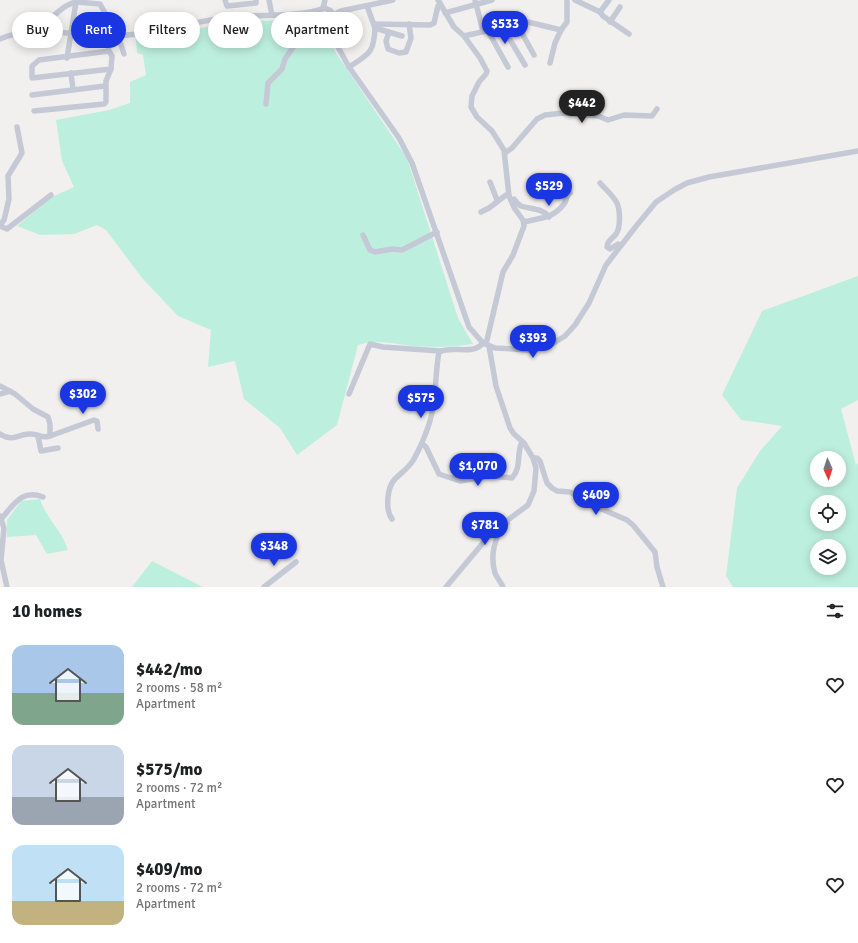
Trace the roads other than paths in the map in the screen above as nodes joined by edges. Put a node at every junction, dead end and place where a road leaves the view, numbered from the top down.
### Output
1 (225, 0) edge
2 (256, 0) edge
3 (269, 0) edge
4 (325, 0) edge
5 (393, 0) edge
6 (492, 0) edge
7 (566, 0) edge
8 (575, 0) edge
9 (609, 0) edge
10 (76, 2) junction
11 (241, 2) edge
12 (439, 2) edge
13 (475, 2) edge
14 (367, 6) junction
15 (620, 7) dead end
16 (325, 9) junction
17 (341, 11) joint
18 (59, 12) edge
19 (74, 12) edge
20 (104, 12) edge
21 (271, 12) edge
22 (309, 12) edge
23 (321, 12) edge
24 (327, 12) edge
25 (600, 12) junction
26 (445, 13) junction
27 (271, 15) edge
28 (610, 22) junction
29 (409, 24) junction
30 (517, 24) junction
31 (374, 26) junction
32 (503, 28) junction
33 (561, 30) junction
34 (485, 31) junction
35 (389, 32) junction
36 (63, 33) edge
37 (71, 34) joint
38 (629, 34) dead end
39 (126, 35) edge
40 (12, 36) edge
41 (402, 36) dead end
42 (464, 36) junction
43 (0, 40) edge
44 (108, 48) edge
45 (122, 48) edge
46 (293, 48) edge
47 (338, 48) edge
48 (109, 51) junction
49 (124, 54) dead end
50 (534, 55) dead end
51 (67, 58) junction
52 (550, 63) dead end
53 (524, 65) dead end
54 (508, 67) dead end
55 (349, 68) junction
56 (111, 69) junction
57 (71, 73) junction
58 (105, 86) junction
59 (73, 89) junction
60 (32, 95) dead end
61 (266, 104) dead end
62 (657, 109) dead end
63 (34, 111) dead end
64 (17, 128) dead end
65 (858, 151) edge
66 (504, 153) junction
67 (490, 182) dead end
68 (600, 183) dead end
69 (570, 193) dead end
70 (51, 195) dead end
71 (510, 198) junction
72 (497, 200) junction
73 (481, 212) dead end
74 (549, 217) junction
75 (524, 222) junction
76 (0, 226) edge
77 (437, 232) junction
78 (363, 235) dead end
79 (621, 245) junction
80 (486, 344) junction
81 (440, 351) junction
82 (0, 386) edge
83 (10, 391) junction
84 (0, 394) edge
85 (349, 394) dead end
86 (98, 429) dead end
87 (0, 434) edge
88 (38, 436) junction
89 (50, 436) junction
90 (522, 442) junction
91 (422, 444) junction
92 (58, 448) dead end
93 (533, 458) junction
94 (43, 497) dead end
95 (516, 515) junction
96 (1, 517) edge
97 (392, 519) dead end
98 (2, 534) edge
99 (296, 562) dead end
100 (7, 587) edge
101 (264, 587) edge
102 (446, 587) edge
103 (503, 587) edge
104 (663, 587) edge

1 - 11 street
2 - 11 street
3 - 21 street
4 - 16 street
5 - 14 street
6 - 13 street
7 - 33 street
8 - 25 street
9 - 25 street
10 - 18 street
10 - 19 street
10 - 20 street
12 - 26 street
12 - 29 street
13 - 26 street
13 - 34 street
14 - 17 street
14 - 31 street
15 - 28 street
16 - 17 street
16 - 22 street
16 - 23 street
16 - 24 street
25 - 28 street
26 - 42 street
27 - 39 street
28 - 38 street
29 - 31 street
29 - 35 street
30 - 32 street
30 - 33 street
30 - 50 street
31 - 35 street
31 - 55 street
32 - 34 street
32 - 53 street
33 - 52 street
34 - 42 street
34 - 54 street
35 - 41 street
36 - 37 street
37 - 51 street
40 - 43 street
42 - 66 street
44 - 48 street
45 - 49 street
46 - 61 street
47 - 55 street
48 - 51 street
48 - 56 street
51 - 57 street
55 - 77 street
56 - 57 street
56 - 58 street
57 - 59 street
58 - 59 street
58 - 63 street
59 - 60 street
62 - 66 street
64 - 76 street
65 - 79 street
66 - 71 street
67 - 72 street
68 - 79 street
69 - 74 street
70 - 76 street
71 - 72 street
71 - 74 street
71 - 75 street
72 - 73 street
74 - 75 street
75 - 80 street
77 - 78 street
77 - 80 street
79 - 80 street
80 - 81 street
80 - 90 street
81 - 85 street
81 - 91 street
82 - 83 street
83 - 84 street
83 - 89 street
86 - 89 street
87 - 88 street
88 - 89 street
88 - 92 street
90 - 91 street
90 - 93 street
91 - 97 street
93 - 95 street
93 - 104 street
94 - 96 street
95 - 102 street
95 - 103 street
96 - 98 street
98 - 100 street
99 - 101 street

